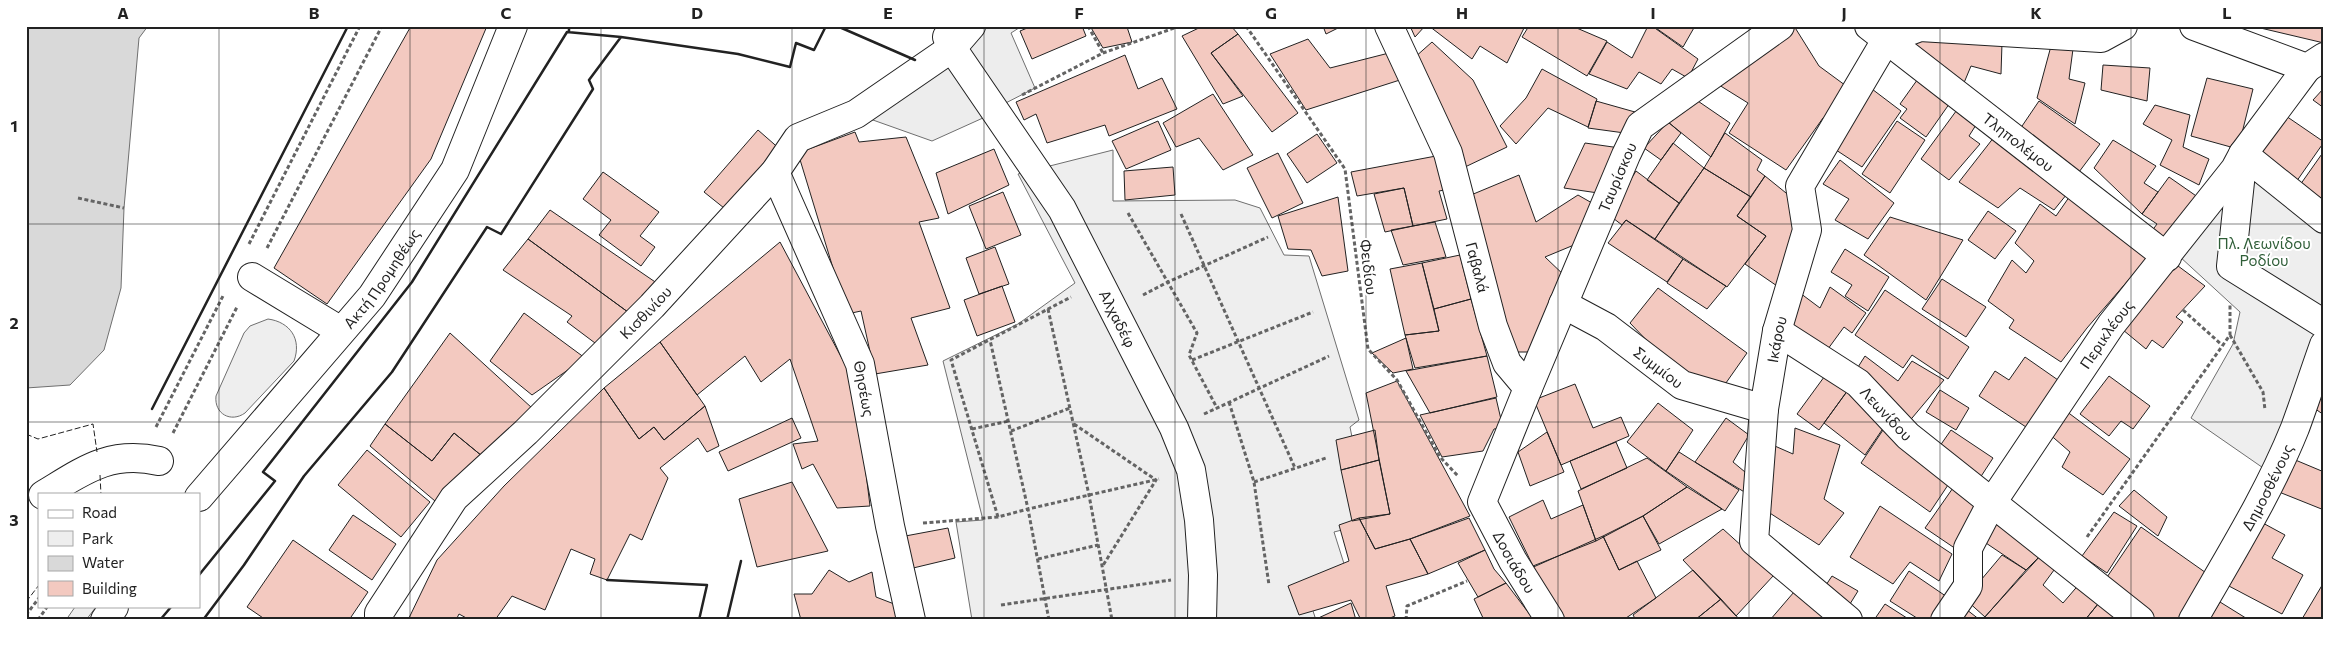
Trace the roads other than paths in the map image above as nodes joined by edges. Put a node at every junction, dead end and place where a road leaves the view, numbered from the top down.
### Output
1 (513, 26) edge
2 (1389, 26) edge
3 (1780, 26) edge
4 (2123, 26) edge
5 (2194, 26) edge
6 (1878, 33) edge
7 (957, 37) edge
8 (2316, 63) edge
9 (2243, 154) junction
10 (775, 172) junction
11 (2324, 219) edge
12 (2167, 256) junction
13 (252, 277) dead end
14 (1563, 304) junction
15 (2324, 324) edge
16 (341, 331) junction
17 (1777, 331) junction
18 (2324, 345) edge
19 (1528, 388) junction
20 (1764, 409) junction
21 (159, 461) dead end
22 (46, 493) edge
23 (200, 496) edge
24 (38, 498) edge
25 (26, 504) edge
26 (1991, 504) junction
27 (113, 608) edge
28 (105, 620) edge
29 (379, 620) edge
30 (911, 620) edge
31 (1202, 620) edge
32 (1550, 620) edge
33 (1848, 620) edge
34 (1945, 620) edge
35 (2140, 620) edge
36 (2193, 620) edge

1 - 16 street, Ακτή Προμηθέως
2 - 19 street, Γαβαλά
3 - 14 street, Ταυρίσκου
4 - 6 street
5 - 8 street
6 - 12 street, Τληπολέμου
6 - 17 street, Ικάρου
7 - 10 street, Κισθινίου
7 - 31 street, Αλχαδέφ
8 - 9 street, Περικλέους
9 - 11 street
9 - 12 street, Περικλέους
9 - 15 street
10 - 29 street, Κισθινίου
10 - 30 street, Θησέως
12 - 26 street, Περικλέους
13 - 16 street
14 - 19 street, Ταυρίσκου
14 - 20 street, Συμμίου
16 - 23 street, Ακτή Προμηθέως
17 - 20 street, Ικάρου
17 - 26 street, Λεωνίδου
18 - 36 street, Δημοσθένους
19 - 32 street, Δοσιάδου
20 - 33 street, Ικάρου
21 - 22 street
24 - 25 street
26 - 34 street, Περικλέους
26 - 35 street, Λεωνίδου
27 - 28 street

